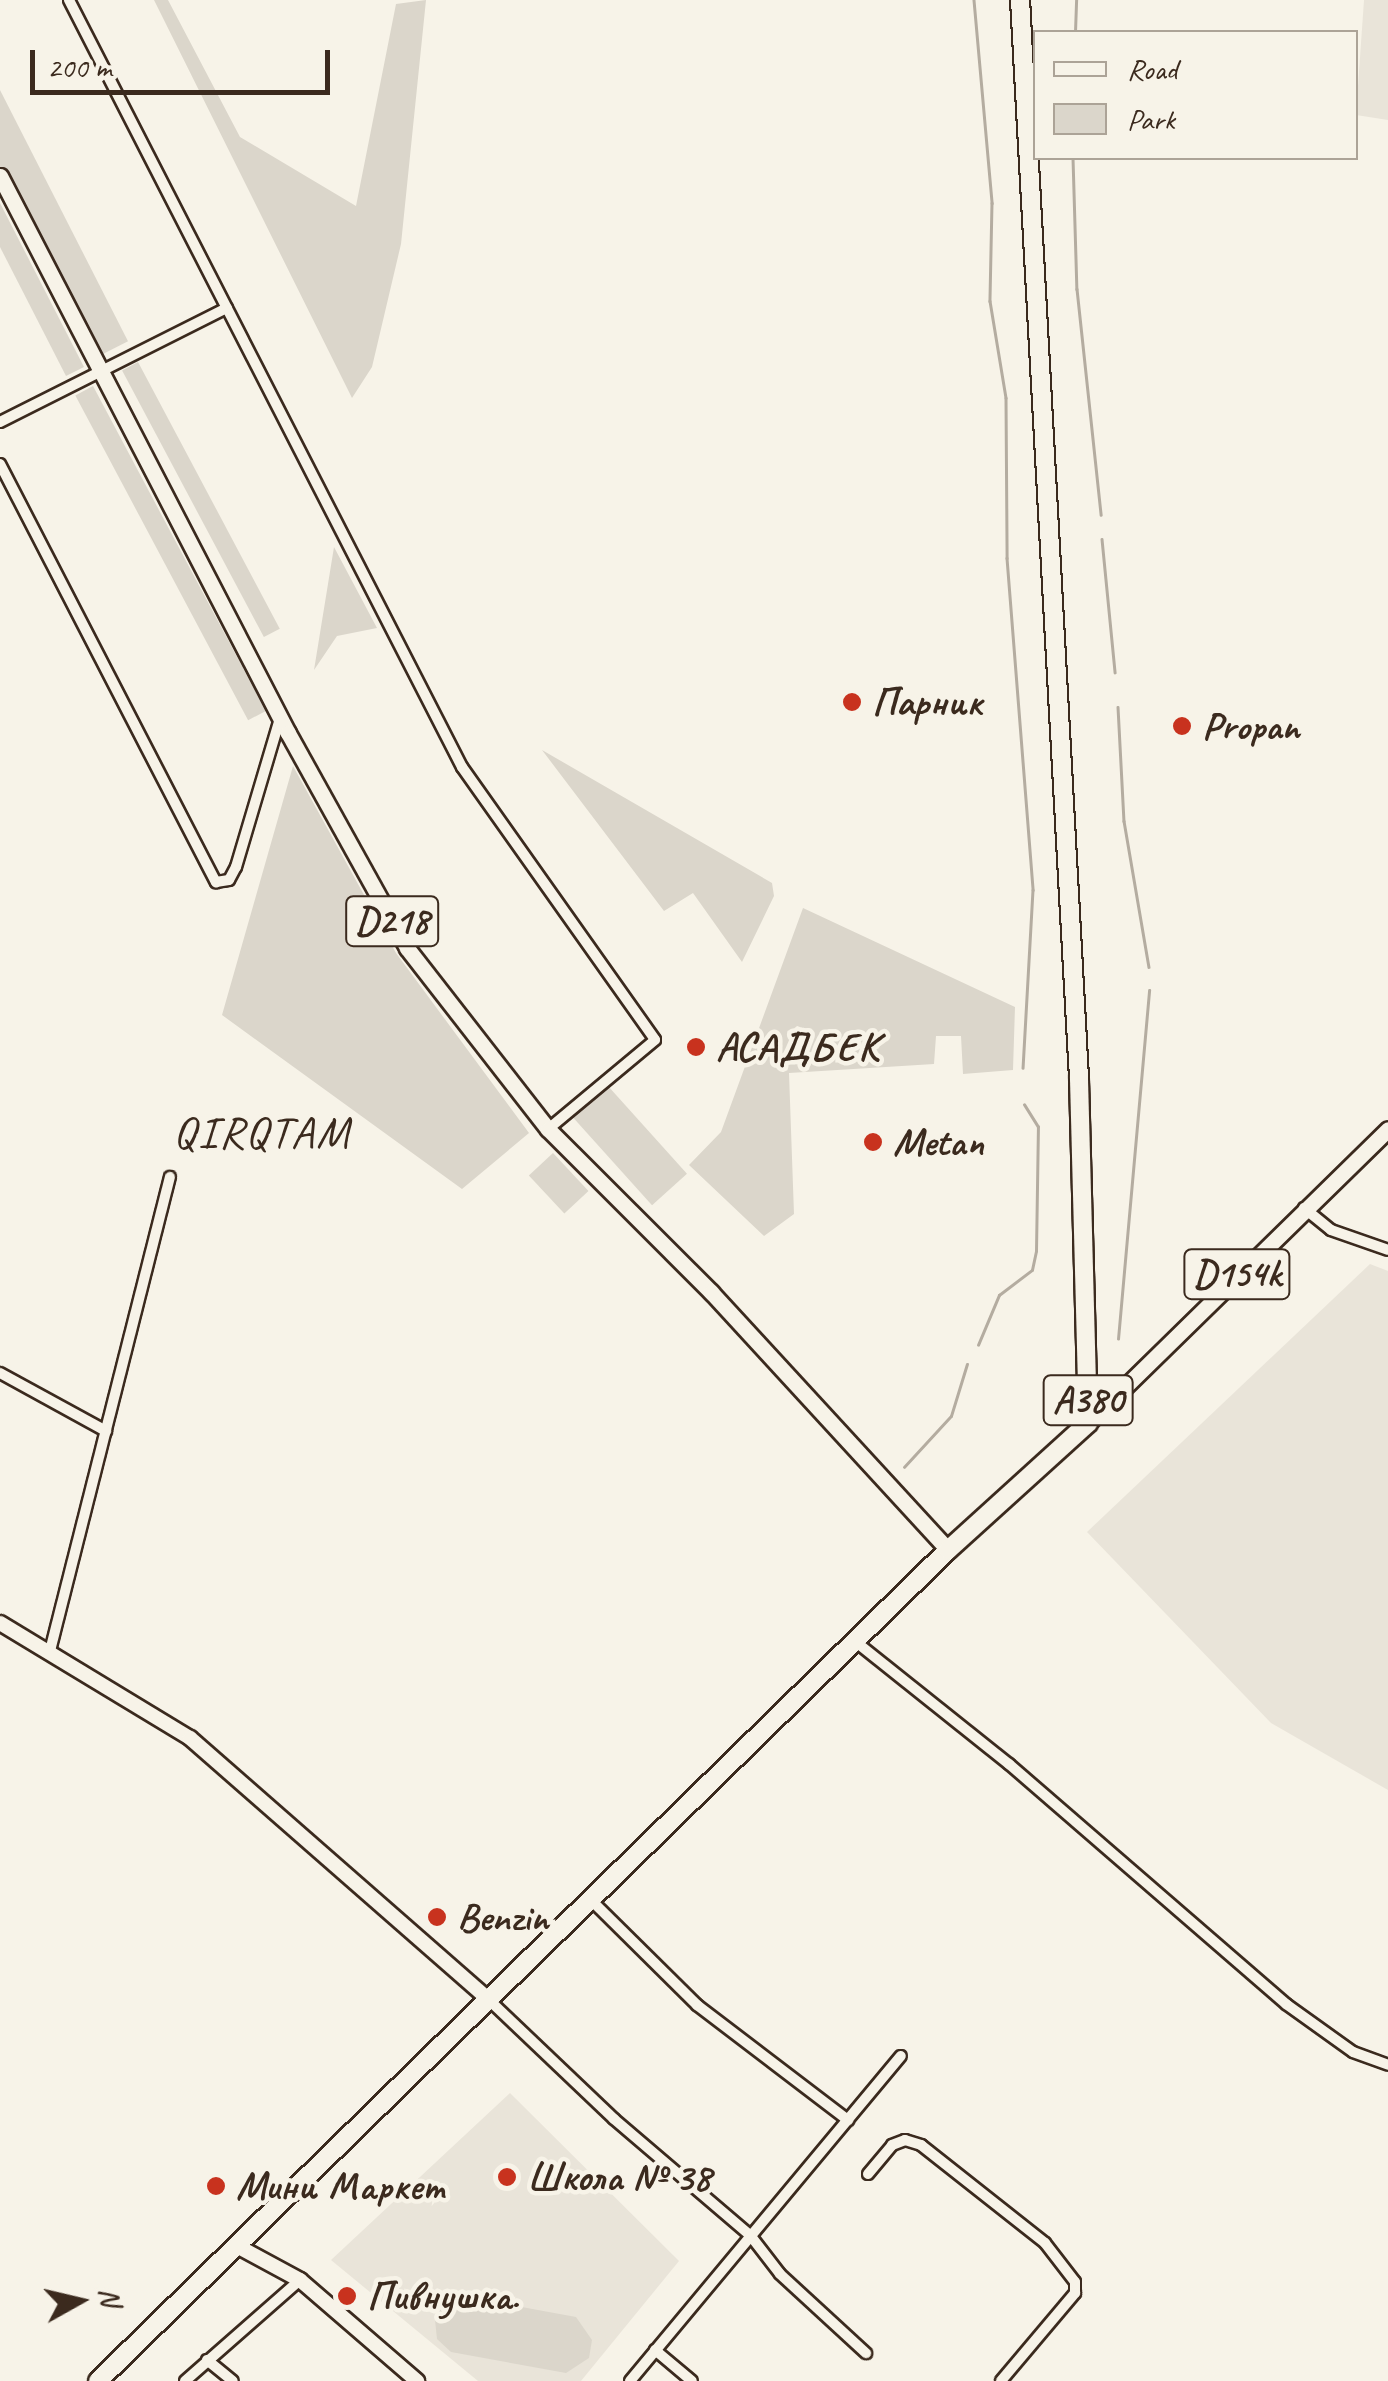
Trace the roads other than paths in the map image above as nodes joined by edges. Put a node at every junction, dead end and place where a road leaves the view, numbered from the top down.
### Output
1 (69, 0) edge
2 (1020, 0) edge
3 (0, 176) edge
4 (226, 308) junction
5 (100, 371) junction
6 (0, 422) edge
7 (0, 464) edge
8 (280, 718) junction
9 (548, 1128) junction
10 (1388, 1129) edge
11 (170, 1177) dead end
12 (1304, 1207) junction
13 (1388, 1250) edge
14 (0, 1373) edge
15 (1088, 1423) junction
16 (106, 1431) junction
17 (948, 1550) junction
18 (0, 1624) edge
19 (856, 1642) junction
20 (50, 1651) junction
21 (592, 1901) junction
22 (486, 1997) junction
23 (902, 2056) dead end
24 (1388, 2064) edge
25 (848, 2120) junction
26 (868, 2174) dead end
27 (750, 2235) junction
28 (237, 2246) junction
29 (300, 2280) junction
30 (655, 2350) junction
31 (866, 2353) dead end
32 (208, 2360) junction
33 (98, 2381) edge
34 (186, 2381) edge
35 (233, 2381) edge
36 (417, 2381) edge
37 (630, 2381) edge
38 (692, 2381) edge
39 (1001, 2381) edge

1 - 4 street
2 - 15 highway, A380
3 - 5 main road, D218
4 - 5 street
4 - 9 street
5 - 6 street
5 - 8 main road, D218
7 - 8 street
8 - 9 main road, D218
9 - 17 main road, D218
10 - 12 main road, D154k
11 - 16 street
12 - 13 street
12 - 15 main road, D154k
14 - 16 street
15 - 17 highway, A380
16 - 20 street
17 - 19 highway, A380
18 - 20 street
19 - 21 highway, A380
19 - 24 street
20 - 22 street
21 - 22 highway, A380
21 - 25 street
22 - 27 street
22 - 28 highway, A380
23 - 25 street
25 - 27 street
26 - 39 street
27 - 30 street
27 - 31 street
28 - 29 street
28 - 33 highway, A380
29 - 32 street
29 - 36 street
30 - 37 street
30 - 38 street
32 - 34 street
32 - 35 street

